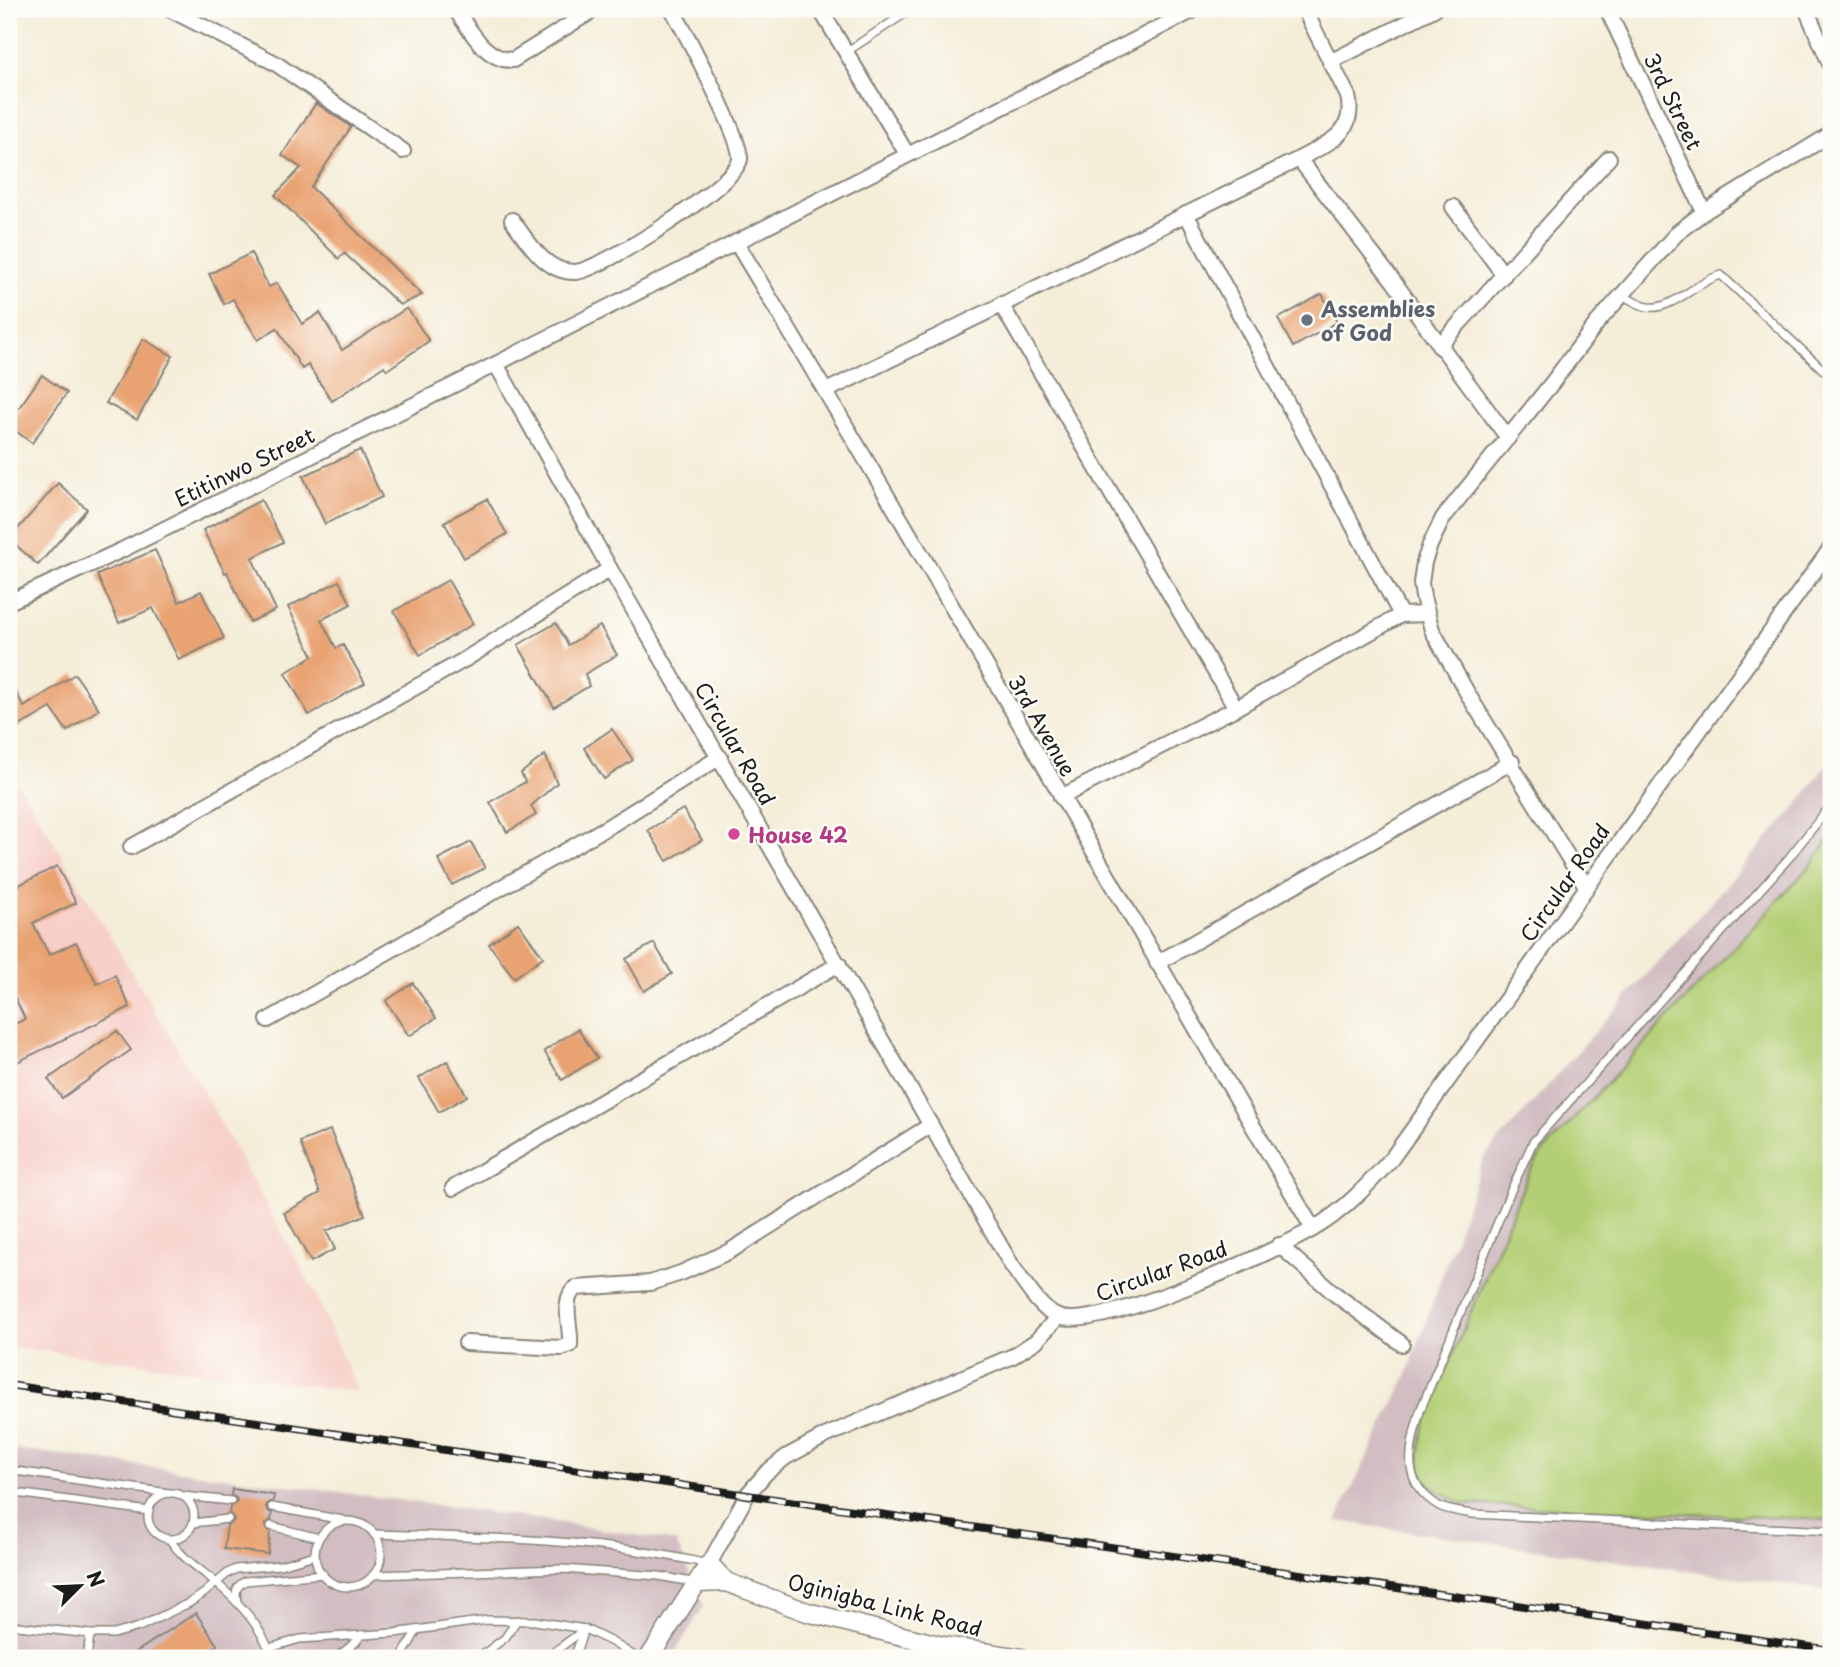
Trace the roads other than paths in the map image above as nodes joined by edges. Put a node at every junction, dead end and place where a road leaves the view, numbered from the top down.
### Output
1 (169, 9) edge
2 (455, 9) edge
3 (595, 9) edge
4 (672, 9) edge
5 (820, 9) edge
6 (1196, 9) edge
7 (1304, 9) edge
8 (1434, 9) edge
9 (1607, 9) edge
10 (1806, 9) edge
11 (909, 11) dead end
12 (846, 52) junction
13 (1330, 62) junction
14 (1831, 66) edge
15 (1831, 134) edge
16 (404, 151) dead end
17 (907, 154) junction
18 (1609, 158) dead end
19 (1299, 159) junction
20 (1453, 207) dead end
21 (1704, 212) junction
22 (1186, 214) junction
23 (512, 220) dead end
24 (736, 242) junction
25 (1504, 275) junction
26 (1622, 295) junction
27 (1001, 304) junction
28 (1439, 346) junction
29 (496, 364) junction
30 (1831, 377) edge
31 (826, 391) junction
32 (1508, 438) junction
33 (1831, 548) edge
34 (610, 569) junction
35 (9, 602) edge
36 (1426, 614) junction
37 (1401, 615) junction
38 (1236, 708) junction
39 (720, 757) junction
40 (1511, 762) junction
41 (1061, 797) junction
42 (1831, 805) edge
43 (131, 847) dead end
44 (1586, 886) junction
45 (1157, 963) junction
46 (839, 964) junction
47 (268, 1020) dead end
48 (931, 1125) junction
49 (453, 1188) dead end
50 (1313, 1229) junction
51 (1279, 1245) junction
52 (1058, 1317) junction
53 (466, 1343) dead end
54 (1402, 1345) dead end
55 (9, 1470) edge
56 (9, 1492) edge
57 (169, 1493) junction
58 (182, 1496) junction
59 (231, 1501) dead end
60 (272, 1507) dead end
61 (149, 1511) junction
62 (228, 1519) dead end
63 (347, 1521) junction
64 (193, 1523) junction
65 (271, 1526) dead end
66 (1831, 1531) edge
67 (374, 1534) junction
68 (319, 1538) junction
69 (170, 1540) junction
70 (315, 1555) junction
71 (709, 1564) junction
72 (323, 1574) junction
73 (373, 1574) junction
74 (726, 1582) junction
75 (215, 1583) junction
76 (697, 1583) junction
77 (237, 1602) junction
78 (517, 1620) junction
79 (9, 1625) edge
80 (585, 1629) junction
81 (417, 1630) junction
82 (90, 1634) junction
83 (361, 1635) junction
84 (269, 1648) junction
85 (87, 1658) edge
86 (272, 1658) edge
87 (336, 1658) edge
88 (401, 1658) edge
89 (478, 1658) edge
90 (547, 1658) edge
91 (574, 1658) edge
92 (637, 1658) edge
93 (649, 1658) edge
94 (1021, 1658) edge

1 - 16 street
2 - 3 street
4 - 23 street
5 - 12 street
6 - 17 street, Etitinwo Street
7 - 13 street
8 - 13 street
9 - 21 street, 3rd Street
10 - 14 street
11 - 12 lane
12 - 17 street
13 - 19 street
15 - 21 street
17 - 24 street, Etitinwo Street
18 - 25 street
19 - 22 street
19 - 28 street
20 - 25 street
21 - 26 street
22 - 27 street
22 - 37 street
24 - 29 street, Etitinwo Street
24 - 31 street, 3rd Avenue
25 - 28 street
26 - 30 lane
26 - 32 street
27 - 31 street
27 - 38 street
28 - 32 street
29 - 34 street, Circular Road
29 - 35 street, Etitinwo Street
31 - 41 street, 3rd Avenue
32 - 36 street
33 - 44 street, Circular Road
34 - 39 street, Circular Road
34 - 43 street
36 - 37 street
36 - 40 street
37 - 38 street
38 - 41 street
39 - 46 street, Circular Road
39 - 47 street
40 - 44 street
40 - 45 street
41 - 45 street, 3rd Avenue
42 - 66 lane
44 - 50 street, Circular Road
45 - 50 street, 3rd Avenue
46 - 48 street, Circular Road
46 - 49 street
48 - 52 street, Circular Road
48 - 53 street
50 - 51 street, Circular Road
51 - 52 street, Circular Road
51 - 54 street
52 - 71 street
55 - 57 lane
56 - 61 lane
57 - 58 lane
57 - 61 lane
58 - 59 lane
58 - 64 lane
60 - 63 lane
61 - 69 lane
62 - 64 lane
63 - 67 lane
63 - 68 lane
64 - 69 lane
65 - 68 lane
67 - 71 lane
67 - 73 lane
68 - 70 lane
69 - 75 lane
70 - 72 lane
70 - 75 lane
71 - 74 street
71 - 76 street
72 - 73 lane
72 - 77 lane
73 - 76 lane
74 - 76 street, Oginigba Link Road
74 - 94 street, Oginigba Link Road
75 - 77 lane
75 - 82 lane
76 - 93 street
77 - 84 lane
78 - 80 lane
78 - 81 lane
78 - 89 lane
79 - 82 lane
80 - 90 lane
80 - 91 lane
80 - 92 lane
81 - 83 lane
81 - 88 lane
82 - 85 lane
83 - 84 lane
83 - 87 lane
84 - 86 lane

